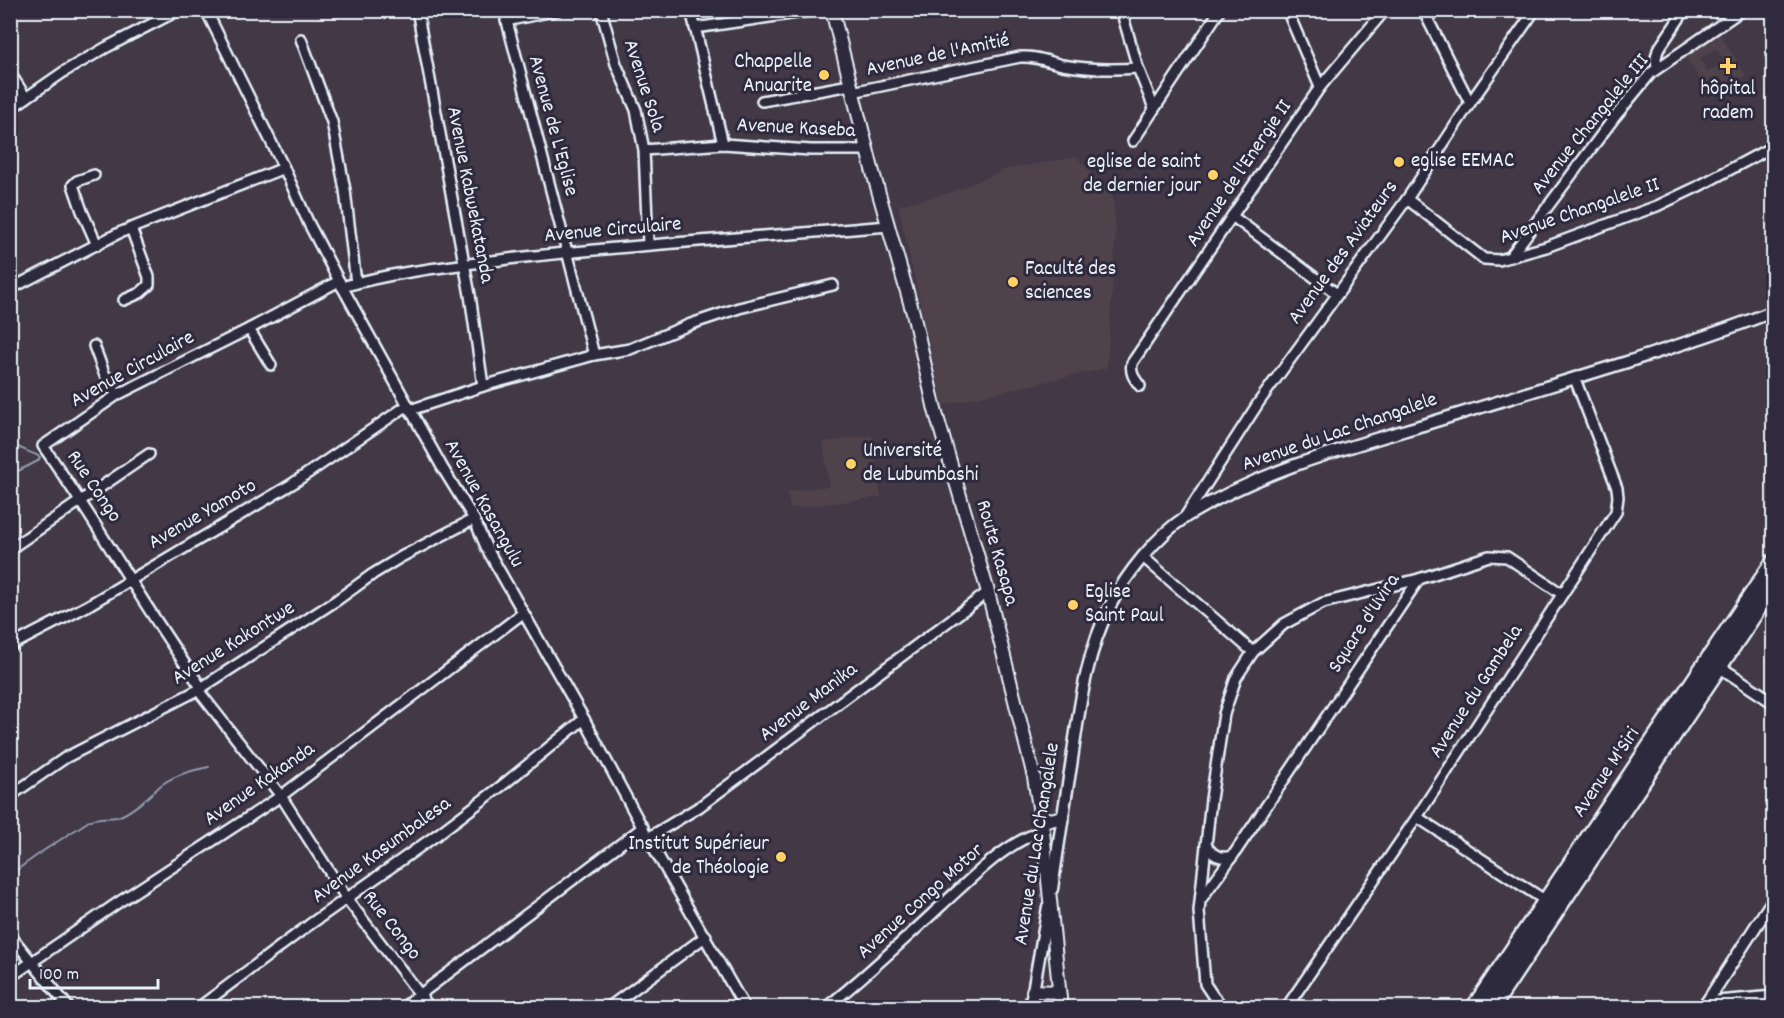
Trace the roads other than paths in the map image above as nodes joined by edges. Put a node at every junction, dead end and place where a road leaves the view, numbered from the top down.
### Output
1 (179, 10) edge
2 (206, 10) edge
3 (417, 10) edge
4 (504, 10) edge
5 (558, 10) edge
6 (601, 10) edge
7 (691, 10) edge
8 (818, 10) edge
9 (832, 10) edge
10 (1121, 10) edge
11 (1220, 10) edge
12 (1287, 10) edge
13 (1385, 10) edge
14 (1423, 10) edge
15 (1535, 10) edge
16 (1685, 10) edge
17 (1742, 10) edge
18 (767, 15) edge
19 (506, 21) junction
20 (694, 28) junction
21 (302, 39) dead end
22 (1657, 67) junction
23 (1138, 68) junction
24 (10, 73) edge
25 (1320, 87) junction
26 (851, 89) junction
27 (26, 98) junction
28 (762, 101) dead end
29 (1470, 103) junction
30 (1154, 108) junction
31 (10, 109) edge
32 (1133, 141) dead end
33 (723, 144) junction
34 (1773, 146) edge
35 (644, 150) junction
36 (867, 150) junction
37 (284, 168) junction
38 (94, 175) dead end
39 (1407, 199) junction
40 (1233, 216) junction
41 (888, 226) junction
42 (131, 228) junction
43 (648, 244) junction
44 (98, 245) junction
45 (567, 252) junction
46 (1510, 257) junction
47 (464, 265) junction
48 (356, 283) junction
49 (340, 284) junction
50 (833, 285) dead end
51 (10, 289) edge
52 (1337, 294) junction
53 (124, 300) dead end
54 (1773, 311) edge
55 (249, 329) junction
56 (94, 346) dead end
57 (594, 355) junction
58 (271, 364) dead end
59 (1575, 379) junction
60 (483, 386) junction
61 (1140, 386) dead end
62 (117, 395) junction
63 (409, 407) junction
64 (43, 446) joint
65 (149, 454) dead end
66 (81, 500) junction
67 (1185, 518) junction
68 (474, 519) junction
69 (10, 549) edge
70 (1143, 557) junction
71 (1773, 562) edge
72 (131, 579) junction
73 (1419, 579) junction
74 (1773, 585) edge
75 (988, 592) junction
76 (1562, 594) junction
77 (523, 613) junction
78 (10, 646) edge
79 (1253, 652) junction
80 (1714, 663) junction
81 (199, 689) junction
82 (1773, 704) edge
83 (584, 719) junction
84 (10, 796) edge
85 (281, 796) junction
86 (1062, 817) junction
87 (1417, 817) junction
88 (1041, 818) junction
89 (643, 828) junction
90 (1043, 831) junction
91 (648, 838) junction
92 (1206, 845) junction
93 (1234, 854) junction
94 (1051, 897) junction
95 (1773, 898) edge
96 (347, 900) junction
97 (1201, 900) junction
98 (1546, 902) junction
99 (10, 935) edge
100 (706, 936) junction
101 (30, 962) junction
102 (10, 977) edge
103 (1033, 992) junction
104 (1059, 992) junction
105 (420, 994) junction
106 (1773, 996) edge
107 (1705, 1005) edge
108 (827, 1007) edge
109 (69, 1008) edge
110 (198, 1008) edge
111 (402, 1008) edge
112 (430, 1008) edge
113 (608, 1008) edge
114 (745, 1008) edge
115 (1030, 1008) edge
116 (1061, 1008) edge
117 (1224, 1008) edge
118 (1286, 1008) edge
119 (1474, 1008) edge
120 (1491, 1008) edge

1 - 27 street
2 - 37 street, Avenue Kasangulu
3 - 47 street, Avenue Kabwekatanda
4 - 19 street, Avenue de L'Eglise
5 - 19 street
6 - 35 street, Avenue Sola
7 - 20 street, Avenue Kaseba
8 - 18 street
9 - 26 main road, Route Kasapa
10 - 23 street
11 - 30 street
12 - 25 street
13 - 25 street, Avenue de l'Energie II
14 - 29 street
15 - 29 street, Avenue des Aviateurs
16 - 22 street
17 - 22 street, Avenue Changalele III
18 - 20 street
19 - 45 street, Avenue de L'Eglise
20 - 33 street, Avenue Kaseba
21 - 48 street
22 - 46 street, Avenue Changalele III
23 - 26 street, Avenue de l'Amitié
23 - 30 street
24 - 27 street
25 - 40 street, Avenue de l'Energie II
26 - 28 street, Avenue de l'Amitié
26 - 36 main road, Route Kasapa
27 - 31 street
29 - 39 street, Avenue des Aviateurs
30 - 32 street
33 - 35 street, Avenue Kaseba
33 - 36 street, Avenue Kaseba
34 - 46 street, Avenue Changalele II
35 - 43 street, Avenue Sola
36 - 41 main road, Route Kasapa
37 - 42 street
37 - 49 street, Avenue Kasangulu
38 - 44 street
39 - 46 street, Avenue Changalele II
39 - 52 street, Avenue des Aviateurs
40 - 52 street
40 - 61 street, Avenue de l'Energie II
41 - 43 street, Avenue Circulaire
41 - 75 main road, Route Kasapa
42 - 44 street
42 - 53 street
43 - 45 street, Avenue Circulaire
44 - 51 street
45 - 47 street, Avenue Circulaire
45 - 57 street, Avenue de L'Eglise
47 - 48 street, Avenue Circulaire
47 - 60 street, Avenue Kabwekatanda
48 - 49 street, Avenue Circulaire
49 - 55 street, Avenue Circulaire
49 - 63 street, Avenue Kasangulu
50 - 57 street, Avenue Yamoto
52 - 67 street, Avenue des Aviateurs
54 - 59 street, Avenue du Lac Changalele
55 - 58 street
55 - 62 street, Avenue Circulaire
56 - 62 street
57 - 60 street, Avenue Yamoto
59 - 67 street, Avenue du Lac Changalele
59 - 76 street, Avenue du Gambela
60 - 63 street, Avenue Yamoto
62 - 64 street, Avenue Circulaire
63 - 68 street, Avenue Kasangulu
63 - 72 street, Avenue Yamoto
64 - 66 street, Rue Congo
65 - 66 street
66 - 69 street
66 - 72 street, Rue Congo
67 - 70 street, Avenue du Lac Changalele
68 - 77 street, Avenue Kasangulu
68 - 81 street, Avenue Kakontwe
70 - 79 street
70 - 86 street, Avenue du Lac Changalele
71 - 80 highway, Avenue M'Siri
72 - 78 street, Avenue Yamoto
72 - 81 street, Rue Congo
73 - 76 street
73 - 79 street, Square d'Uvira
73 - 93 street, Square d'Uvira
74 - 80 highway, Avenue M'Siri
75 - 88 main road, Route Kasapa
75 - 91 street, Avenue Manika
76 - 87 street, Avenue du Gambela
77 - 83 street, Avenue Kasangulu
77 - 85 street, Avenue Kakanda
79 - 92 street, Square d'Uvira
80 - 82 street
80 - 98 highway, Avenue M'Siri
80 - 120 highway, Avenue M'Siri
81 - 84 street, Avenue Kakontwe
81 - 85 street, Rue Congo
83 - 89 street, Avenue Kasangulu
83 - 96 street, Avenue Kasumbalesa
85 - 96 street, Rue Congo
85 - 101 street, Avenue Kakanda
86 - 88 main road
86 - 94 street, Avenue du Lac Changalele
87 - 98 street
87 - 118 street, Avenue du Gambela
88 - 90 main road, Route Kasapa
89 - 91 street, Avenue Kasangulu
89 - 105 street
90 - 94 main road, Route Kasapa
90 - 108 street, Avenue Congo Motor
91 - 100 street, Avenue Kasangulu
92 - 93 street
92 - 97 street, Square d'Uvira
93 - 97 street, Square d'Uvira
94 - 103 street, Avenue du Lac Changalele
94 - 104 main road, Route Kasapa
95 - 107 street
96 - 105 street, Rue Congo
96 - 110 street, Avenue Kasumbalesa
97 - 117 street
98 - 119 highway, Avenue M'Siri
99 - 101 street
100 - 113 street
100 - 114 street, Avenue Kasangulu
101 - 102 street, Avenue Kakanda
101 - 109 street
103 - 104 main road
103 - 115 street, Avenue du Lac Changalele
104 - 116 main road, Route Kasapa
105 - 111 street
105 - 112 street, Rue Congo
106 - 107 street

